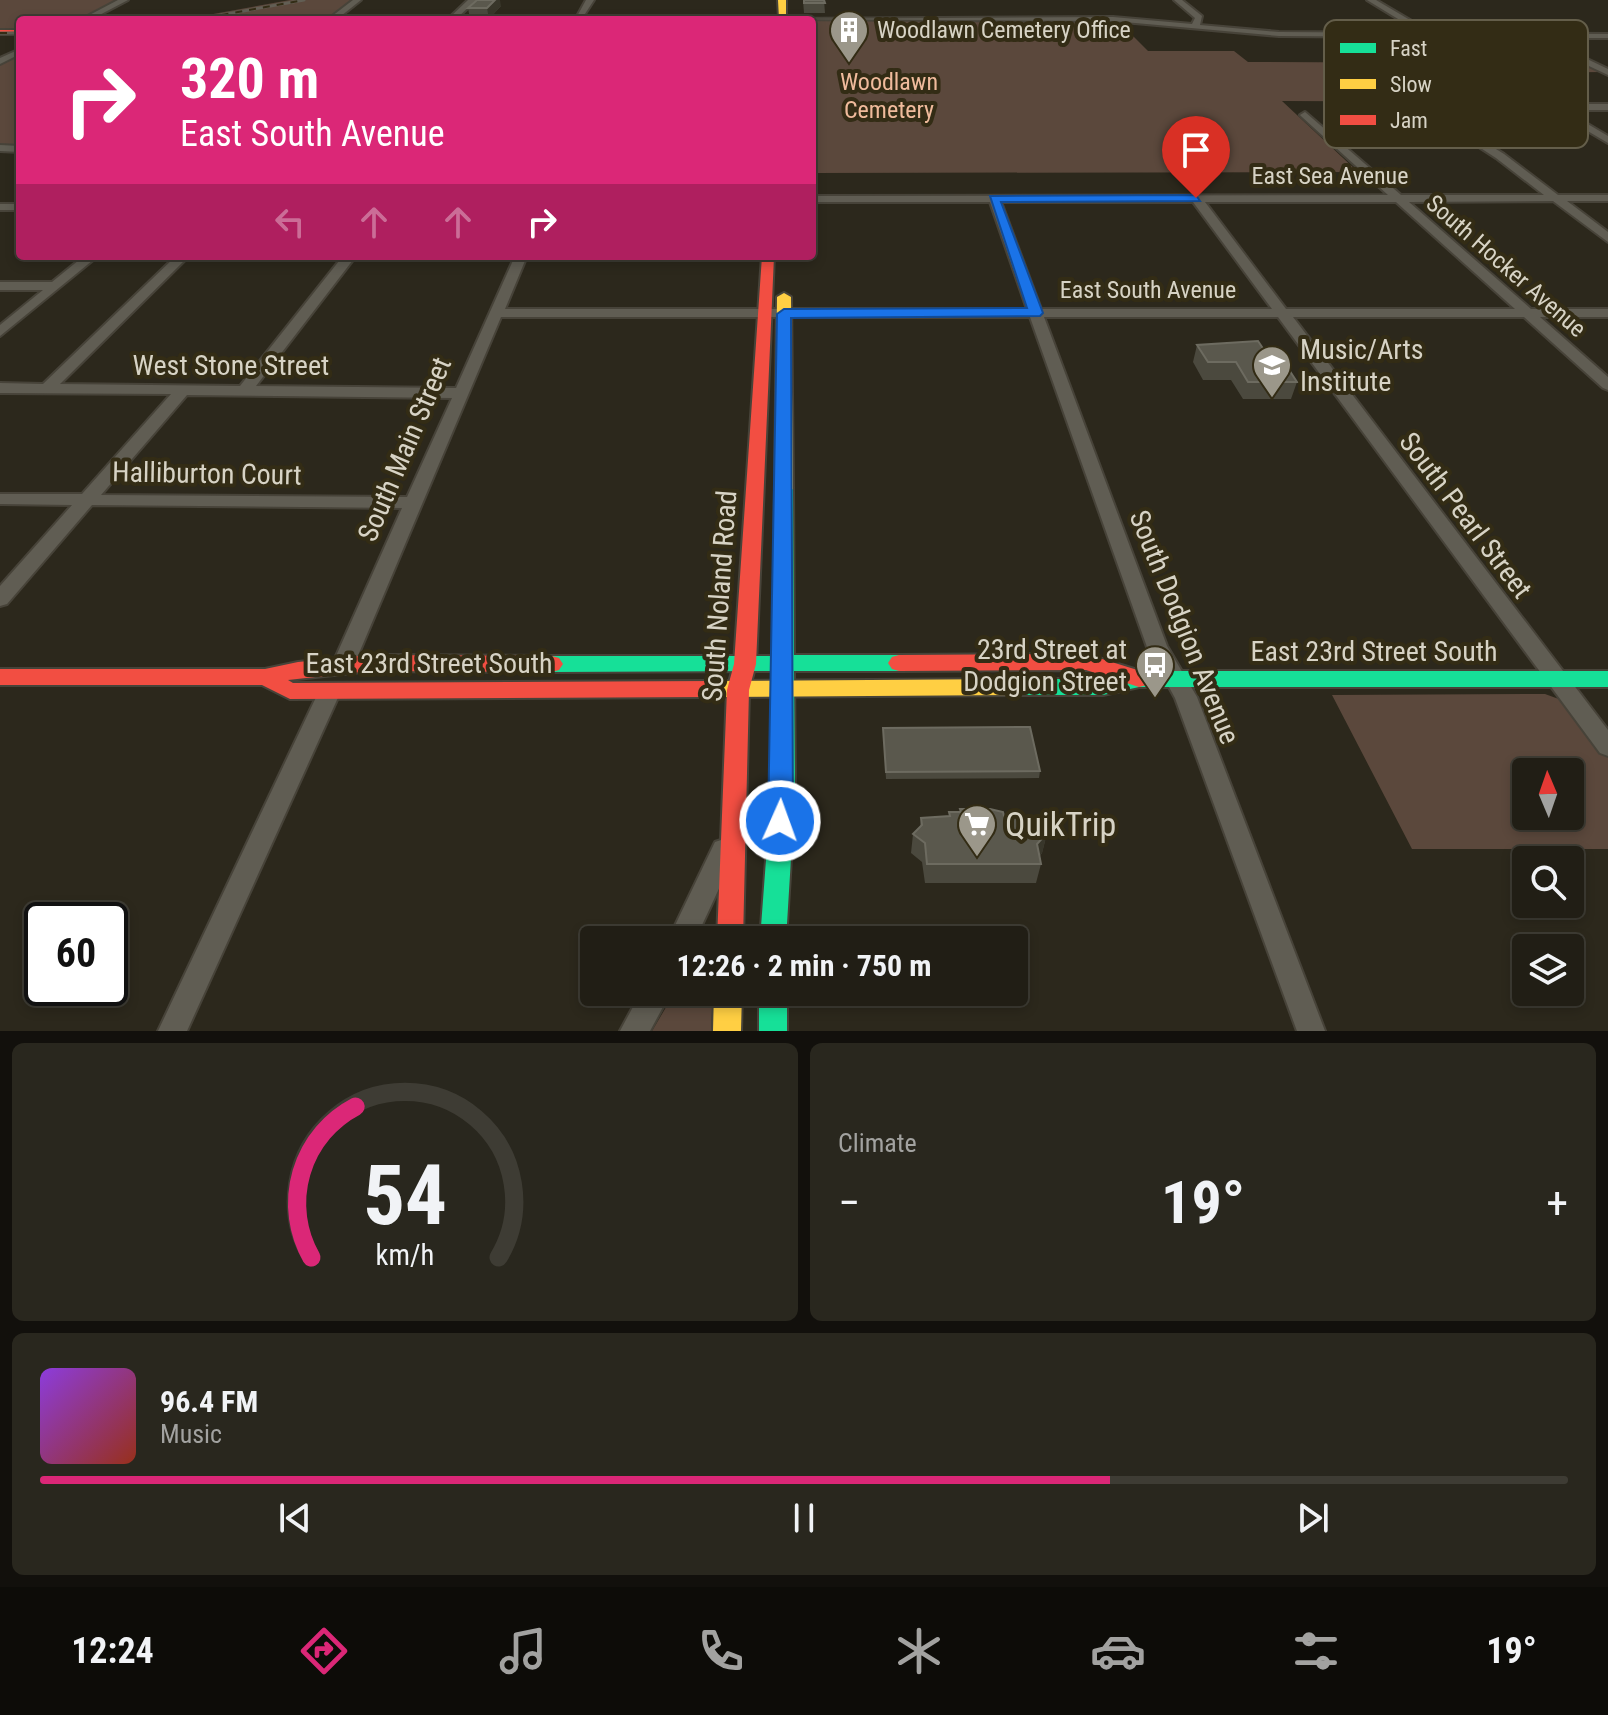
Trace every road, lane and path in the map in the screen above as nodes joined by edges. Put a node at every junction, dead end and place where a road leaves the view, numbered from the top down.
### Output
1 (124, 0) edge
2 (357, 0) edge
3 (472, 0) edge
4 (1178, 0) edge
5 (1371, 0) edge
6 (92, 16) edge
7 (336, 16) edge
8 (455, 16) edge
9 (816, 17) edge
10 (1405, 20) edge
11 (1195, 26) junction
12 (1324, 34) edge
13 (1588, 62) edge
14 (1608, 72) edge
15 (1305, 115) dead end
16 (1588, 128) edge
17 (1324, 132) edge
18 (1608, 140) edge
19 (1341, 148) edge
20 (1488, 148) edge
21 (994, 198) junction
22 (1196, 198) junction
23 (1396, 198) junction
24 (1552, 198) junction
25 (1608, 198) edge
26 (816, 199) edge
27 (1608, 238) edge
28 (87, 260) edge
29 (179, 260) edge
30 (347, 260) edge
31 (519, 260) edge
32 (768, 260) edge
33 (784, 260) edge
34 (0, 286) edge
35 (55, 286) junction
36 (1280, 312) junction
37 (1525, 312) junction
38 (495, 313) junction
39 (1036, 313) junction
40 (1608, 313) edge
41 (774, 314) junction
42 (0, 332) edge
43 (1608, 385) edge
44 (0, 388) edge
45 (46, 389) junction
46 (182, 391) junction
47 (244, 391) junction
48 (461, 393) junction
49 (0, 499) edge
50 (85, 500) junction
51 (413, 503) junction
52 (0, 599) edge
53 (745, 664) junction
54 (781, 664) junction
55 (343, 665) junction
56 (0, 677) edge
57 (265, 677) junction
58 (1139, 679) junction
59 (1176, 679) junction
60 (1557, 679) junction
61 (1608, 679) edge
62 (781, 689) junction
63 (738, 690) junction
64 (330, 691) junction
65 (1608, 747) edge
66 (734, 834) junction
67 (687, 926) edge
68 (731, 926) edge
69 (774, 926) edge
70 (649, 1006) edge
71 (728, 1006) edge
72 (773, 1006) edge
73 (172, 1031) edge
74 (634, 1031) edge
75 (727, 1031) edge
76 (773, 1031) edge
77 (1311, 1031) edge

1 - 6 street
2 - 7 street
3 - 8 street
4 - 11 street
5 - 10 street
9 - 11 street
11 - 12 street
13 - 14 street
15 - 17 street, South Hocker Avenue
16 - 18 street
19 - 23 street, South Hocker Avenue
20 - 24 street
21 - 22 street, East Sea Avenue
21 - 26 street, East Sea Avenue
21 - 39 street, South Dodgion Avenue
22 - 23 street, East Sea Avenue
22 - 36 street, South Pearl Street
23 - 24 street, East Sea Avenue
23 - 37 street, South Hocker Avenue
24 - 25 street, East Sea Avenue
24 - 27 street
28 - 35 street
29 - 45 street
30 - 47 street
31 - 38 street, South Main Street
32 - 41 main road, South Noland Road
33 - 41 main road, South Noland Road
34 - 35 street
35 - 42 street
36 - 37 street, East South Avenue
36 - 39 street, East South Avenue
36 - 60 street, South Pearl Street
37 - 40 street, East South Avenue
37 - 43 street, South Hocker Avenue
38 - 41 street, East South Avenue
38 - 48 street, South Main Street
39 - 41 street, East South Avenue
39 - 59 street, South Dodgion Avenue
41 - 53 main road, South Noland Road
41 - 54 main road, South Noland Road
44 - 45 street, West Stone Street
45 - 46 street, West Stone Street
46 - 47 street, West Stone Street
46 - 50 street
47 - 48 street, West Stone Street
48 - 51 street, South Main Street
49 - 50 street, Halliburton Court
50 - 51 street, Halliburton Court
50 - 52 street
51 - 55 street, South Main Street
53 - 54 main road, East 23rd Street South
53 - 55 main road, East 23rd Street South
53 - 63 main road, South Noland Road
54 - 58 main road, East 23rd Street South
54 - 62 main road, South Noland Road
55 - 57 main road, East 23rd Street South
56 - 57 main road
57 - 64 main road, East 23rd Street South
58 - 59 main road, East 23rd Street South
58 - 62 main road, East 23rd Street South
59 - 60 main road, East 23rd Street South
59 - 77 street, South Dodgion Avenue
60 - 61 main road, East 23rd Street South
60 - 65 street, South Pearl Street
62 - 63 main road, East 23rd Street South
62 - 69 main road, South Noland Road
63 - 64 main road, East 23rd Street South
63 - 66 main road, South Noland Road
64 - 73 street
66 - 67 street
66 - 68 main road, South Noland Road
70 - 74 street
71 - 75 main road
72 - 76 main road

